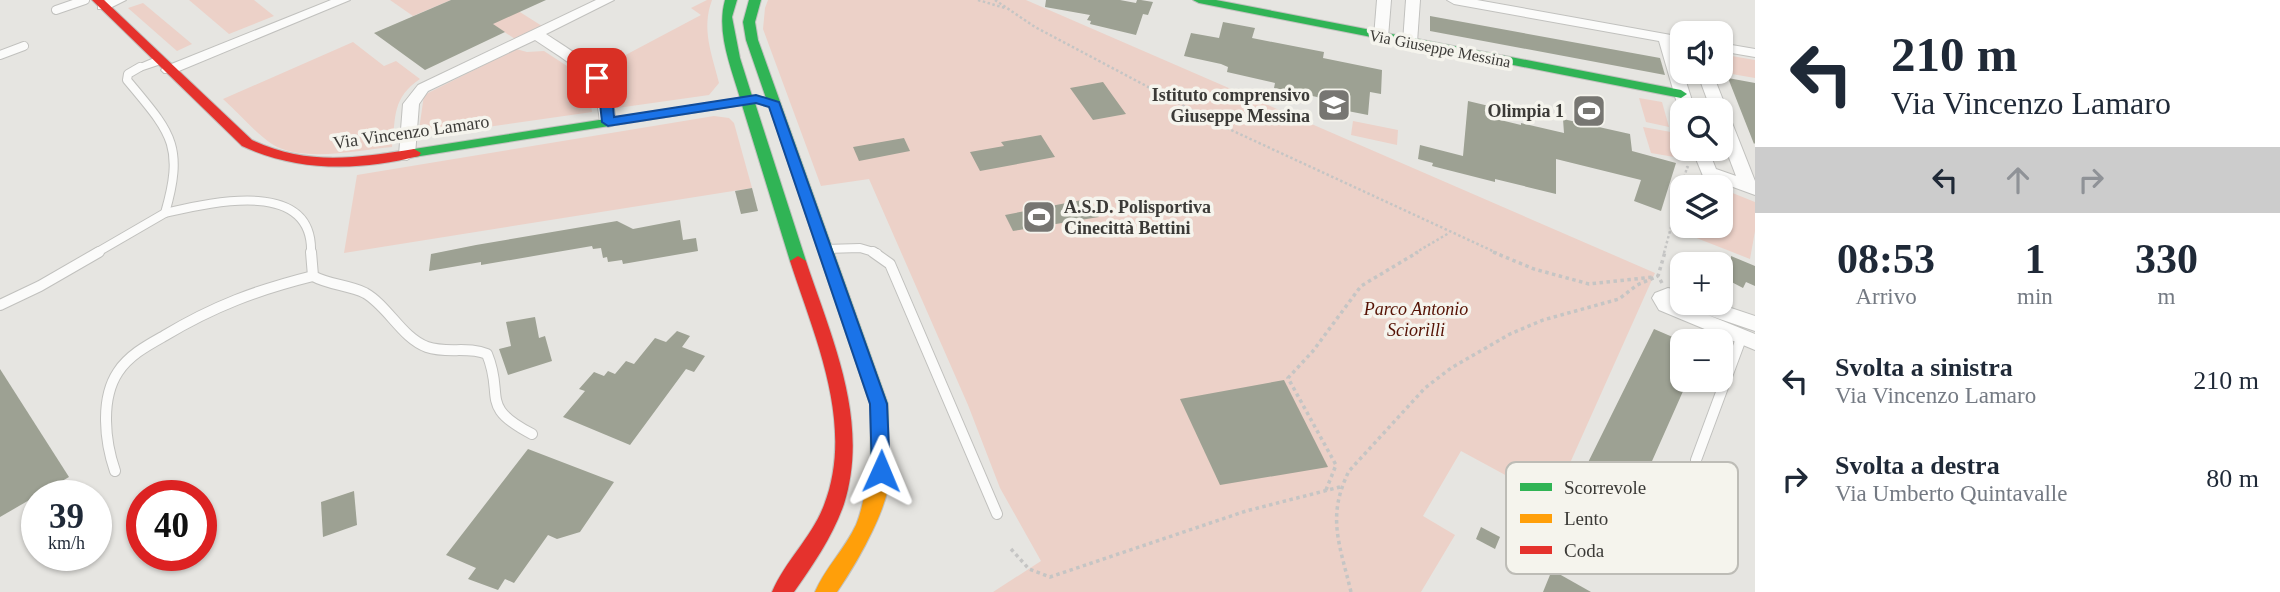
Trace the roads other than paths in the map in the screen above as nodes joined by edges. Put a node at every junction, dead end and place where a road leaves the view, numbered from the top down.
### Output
1 (85, 0) edge
2 (119, 0) edge
3 (343, 0) edge
4 (607, 0) edge
5 (731, 0) edge
6 (755, 0) edge
7 (1199, 0) edge
8 (1384, 0) edge
9 (1413, 0) edge
10 (1454, 0) edge
11 (101, 3) edge
12 (1515, 6) edge
13 (56, 10) dead end
14 (536, 34) junction
15 (1381, 37) junction
16 (1665, 38) junction
17 (1670, 39) edge
18 (1410, 43) junction
19 (24, 46) dead end
20 (1733, 49) edge
21 (1755, 53) edge
22 (0, 55) edge
23 (164, 65) junction
24 (140, 67) joint
25 (1681, 94) junction
26 (1682, 98) edge
27 (747, 100) junction
28 (775, 104) junction
29 (608, 122) junction
30 (1733, 143) edge
31 (407, 155) junction
32 (1705, 161) edge
33 (1752, 188) edge
34 (165, 213) junction
35 (824, 249) junction
36 (313, 275) junction
37 (1670, 297) edge
38 (0, 304) edge
39 (1670, 307) edge
40 (1695, 315) edge
41 (1718, 315) edge
42 (1749, 331) edge
43 (532, 434) dead end
44 (1696, 462) edge
45 (115, 471) dead end
46 (997, 514) dead end
47 (782, 592) edge
48 (825, 592) edge

1 - 13 lane
2 - 11 street
3 - 23 street
4 - 14 street
5 - 27 street
6 - 28 street
7 - 15 street, Via Giuseppe Messina
8 - 15 street
9 - 18 street
10 - 12 street
11 - 23 street, Via Vincenzo Lamaro
12 - 16 street
14 - 29 street
14 - 31 street
15 - 18 street, Via Giuseppe Messina
16 - 17 street
16 - 25 street
18 - 25 street, Via Giuseppe Messina
19 - 22 lane
20 - 21 street
23 - 24 street
23 - 31 street, Via Vincenzo Lamaro
24 - 34 lane
25 - 26 street
27 - 28 street, Via Vincenzo Lamaro
27 - 29 street, Via Vincenzo Lamaro
27 - 47 street
28 - 35 street
29 - 31 street, Via Vincenzo Lamaro
30 - 33 street
32 - 33 street
34 - 36 lane
34 - 38 lane
35 - 46 lane
35 - 48 street
36 - 43 lane
36 - 45 lane
37 - 39 street
40 - 42 street
41 - 42 street
42 - 44 lane

